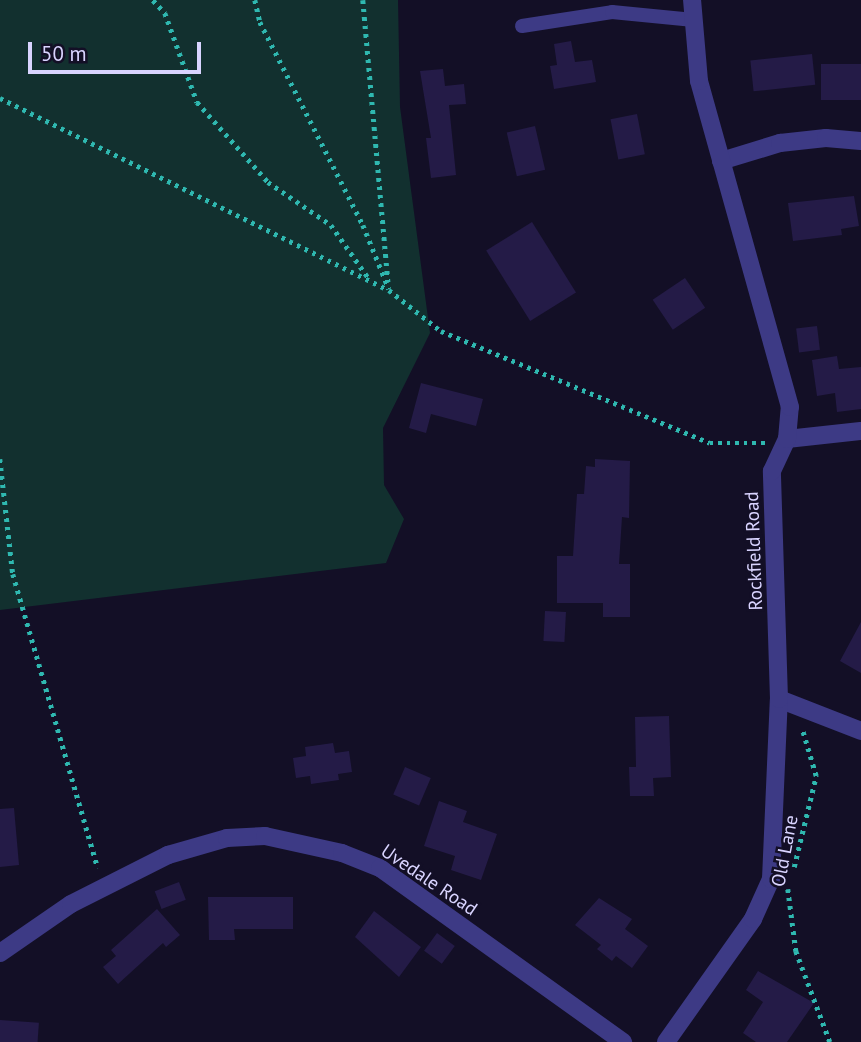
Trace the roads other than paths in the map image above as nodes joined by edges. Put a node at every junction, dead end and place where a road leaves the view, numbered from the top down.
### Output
1 (692, 0) edge
2 (694, 20) junction
3 (522, 26) dead end
4 (861, 141) edge
5 (721, 161) junction
6 (861, 431) edge
7 (787, 439) junction
8 (787, 702) junction
9 (861, 731) edge
10 (0, 953) edge
11 (623, 1042) edge
12 (666, 1042) edge

1 - 2 street, Rockfield Road
2 - 3 lane
2 - 5 street, Rockfield Road
4 - 5 street
5 - 7 street, Rockfield Road
6 - 7 street
7 - 8 street, Rockfield Road
8 - 9 street
8 - 12 street, Rockfield Road
10 - 11 street, Uvedale Road

